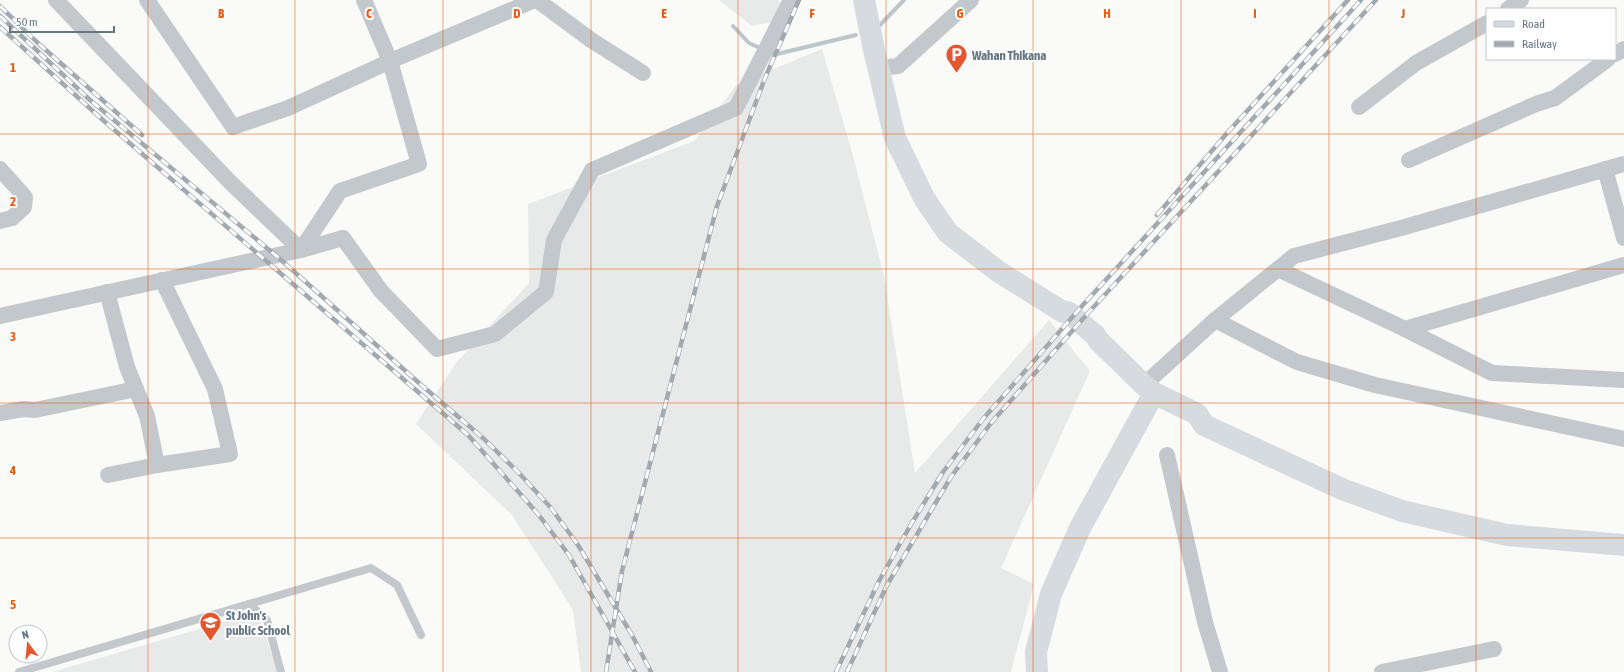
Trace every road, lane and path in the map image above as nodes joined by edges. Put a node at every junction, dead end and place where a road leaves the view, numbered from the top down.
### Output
1 (56, 0) edge
2 (147, 0) edge
3 (364, 0) edge
4 (536, 0) edge
5 (791, 0) edge
6 (864, 0) edge
7 (971, 0) edge
8 (1521, 0) edge
9 (1509, 8) edge
10 (1486, 24) edge
11 (1607, 60) edge
12 (390, 61) junction
13 (878, 68) junction
14 (643, 73) dead end
15 (1359, 107) dead end
16 (1409, 160) dead end
17 (1624, 164) edge
18 (0, 169) edge
19 (1605, 169) junction
20 (0, 221) edge
21 (1624, 238) edge
22 (301, 250) junction
23 (1624, 265) edge
24 (1278, 269) junction
25 (162, 280) junction
26 (107, 292) junction
27 (0, 316) edge
28 (1215, 320) junction
29 (1405, 329) junction
30 (1624, 380) edge
31 (136, 389) junction
32 (1149, 389) junction
33 (0, 413) edge
34 (1624, 439) edge
35 (1167, 455) dead end
36 (157, 464) junction
37 (108, 475) dead end
38 (1624, 539) edge
39 (249, 604) junction
40 (421, 635) dead end
41 (1494, 649) dead end
42 (19, 672) edge
43 (281, 672) edge
44 (1037, 672) edge
45 (1220, 672) edge
46 (1382, 672) edge

1 - 22 street
2 - 12 street
3 - 12 street
4 - 12 street
4 - 14 street
5 - 22 street
6 - 13 main road
7 - 13 street
8 - 9 street
10 - 15 street
11 - 16 street
12 - 22 street
13 - 32 main road
17 - 19 street
18 - 20 street
19 - 21 street
19 - 24 street
22 - 25 street
23 - 29 street
24 - 28 street
24 - 29 street
25 - 26 street
25 - 36 street
26 - 27 street
26 - 31 street
28 - 32 street
28 - 34 street
29 - 30 street
31 - 33 street
31 - 36 street
32 - 38 main road
32 - 44 main road
35 - 45 street
36 - 37 street
39 - 40 lane
39 - 42 lane
39 - 43 lane
41 - 46 street

